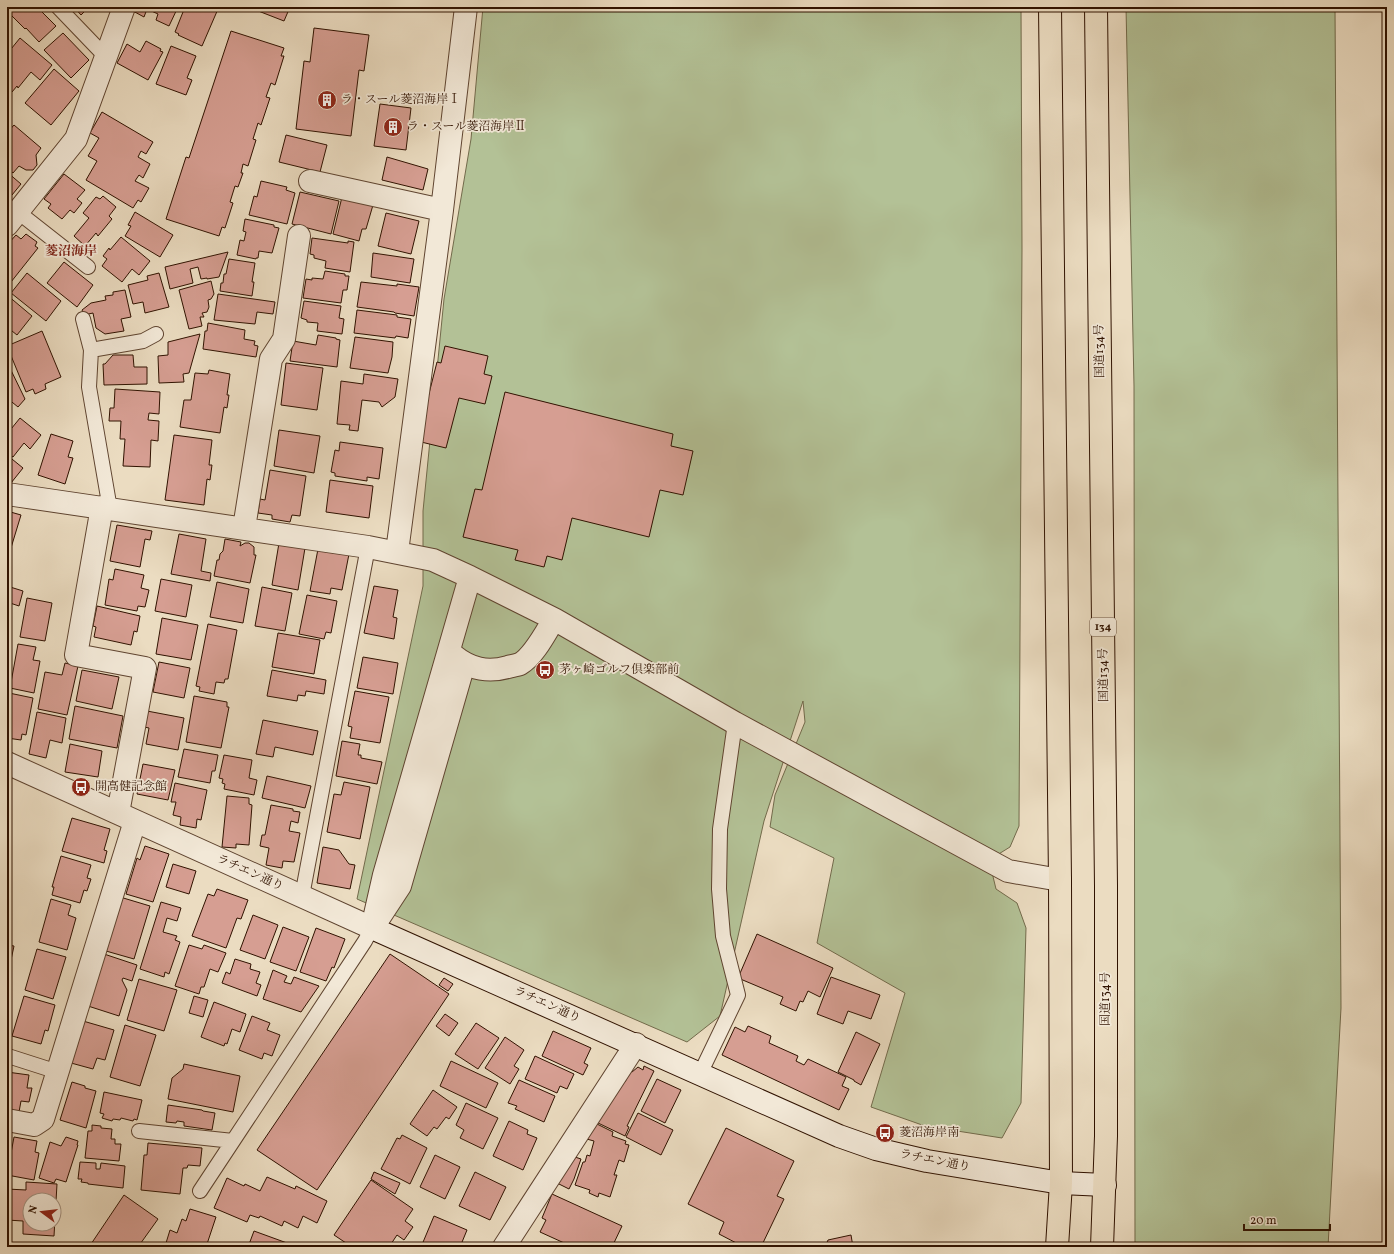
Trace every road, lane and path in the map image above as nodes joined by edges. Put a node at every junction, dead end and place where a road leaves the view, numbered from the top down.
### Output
1 (58, 7) edge
2 (124, 7) edge
3 (466, 7) edge
4 (1050, 7) edge
5 (1096, 7) edge
6 (106, 57) junction
7 (310, 180) dead end
8 (442, 210) junction
9 (12, 219) edge
10 (299, 236) dead end
11 (88, 267) dead end
12 (83, 319) dead end
13 (156, 334) dead end
14 (91, 350) junction
15 (7, 494) edge
16 (106, 508) junction
17 (244, 528) junction
18 (368, 547) junction
19 (397, 552) junction
20 (470, 577) junction
21 (554, 619) junction
22 (456, 658) junction
23 (735, 723) junction
24 (7, 763) edge
25 (126, 817) junction
26 (1060, 880) junction
27 (302, 896) junction
28 (372, 928) junction
29 (636, 1044) junction
30 (8, 1056) dead end
31 (58, 1072) junction
32 (700, 1074) junction
33 (7, 1120) edge
34 (139, 1131) dead end
35 (233, 1141) junction
36 (1061, 1183) junction
37 (1105, 1185) junction
38 (200, 1191) dead end
39 (504, 1247) edge
40 (1057, 1247) edge
41 (1102, 1247) edge

1 - 6 lane
2 - 6 street
3 - 8 street
4 - 26 highway
5 - 37 highway, 国道134号 / 134
6 - 9 street
7 - 8 street
8 - 19 street
9 - 11 lane
10 - 17 street
12 - 14 lane
13 - 14 lane
14 - 16 lane
15 - 16 street
16 - 17 street
16 - 25 street
17 - 18 street
18 - 19 street
18 - 27 lane
19 - 20 street
20 - 21 street
20 - 22 street
21 - 22 street
21 - 23 street
22 - 28 street
23 - 26 street
23 - 32 lane
24 - 25 street, ラチエン通り
25 - 27 street, ラチエン通り
25 - 31 street
26 - 36 highway
27 - 28 street, ラチエン通り
28 - 29 street, ラチエン通り
28 - 35 lane
29 - 32 street, ラチエン通り
29 - 39 street
30 - 31 lane
31 - 33 street
32 - 36 street, ラチエン通り
34 - 35 lane
35 - 38 lane
36 - 37 street, ラチエン通り
36 - 40 highway
37 - 41 highway, 国道134号 / 134

